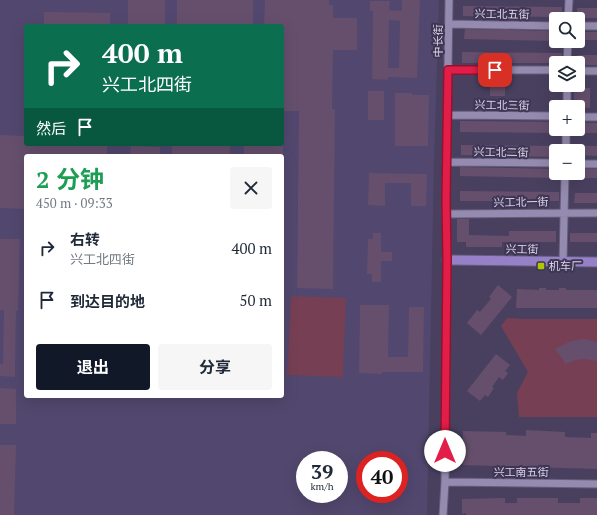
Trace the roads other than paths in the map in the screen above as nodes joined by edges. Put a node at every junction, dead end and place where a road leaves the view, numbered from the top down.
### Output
1 (449, 0) edge
2 (569, 0) edge
3 (568, 12) edge
4 (449, 24) junction
5 (549, 26) edge
6 (585, 26) edge
7 (597, 26) edge
8 (448, 70) junction
9 (549, 70) edge
10 (585, 71) edge
11 (597, 71) edge
12 (447, 115) junction
13 (549, 116) edge
14 (585, 117) edge
15 (597, 117) edge
16 (446, 162) junction
17 (549, 163) edge
18 (585, 164) edge
19 (597, 164) edge
20 (565, 180) edge
21 (564, 213) junction
22 (597, 213) edge
23 (446, 214) junction
24 (447, 260) junction
25 (563, 261) junction
26 (597, 262) edge
27 (445, 482) junction
28 (597, 484) edge
29 (444, 515) edge

1 - 4 street, 中长街
2 - 3 street
4 - 5 street, 兴工北五街
4 - 8 street, 中长街
6 - 7 street
8 - 9 street
8 - 12 street, 中长街
10 - 11 street
12 - 13 street, 兴工北三街
12 - 16 street, 中长街
14 - 15 street
16 - 17 street, 兴工北二街
16 - 23 street, 中长街
18 - 19 street
20 - 21 street
21 - 22 street, 兴工北一街
21 - 23 street, 兴工北一街
21 - 25 street
23 - 24 street, 中长街
24 - 25 main road, 兴工街
24 - 27 street, 中长街
25 - 26 main road, 兴工街
27 - 28 street, 兴工南五街
27 - 29 street, 中长街

